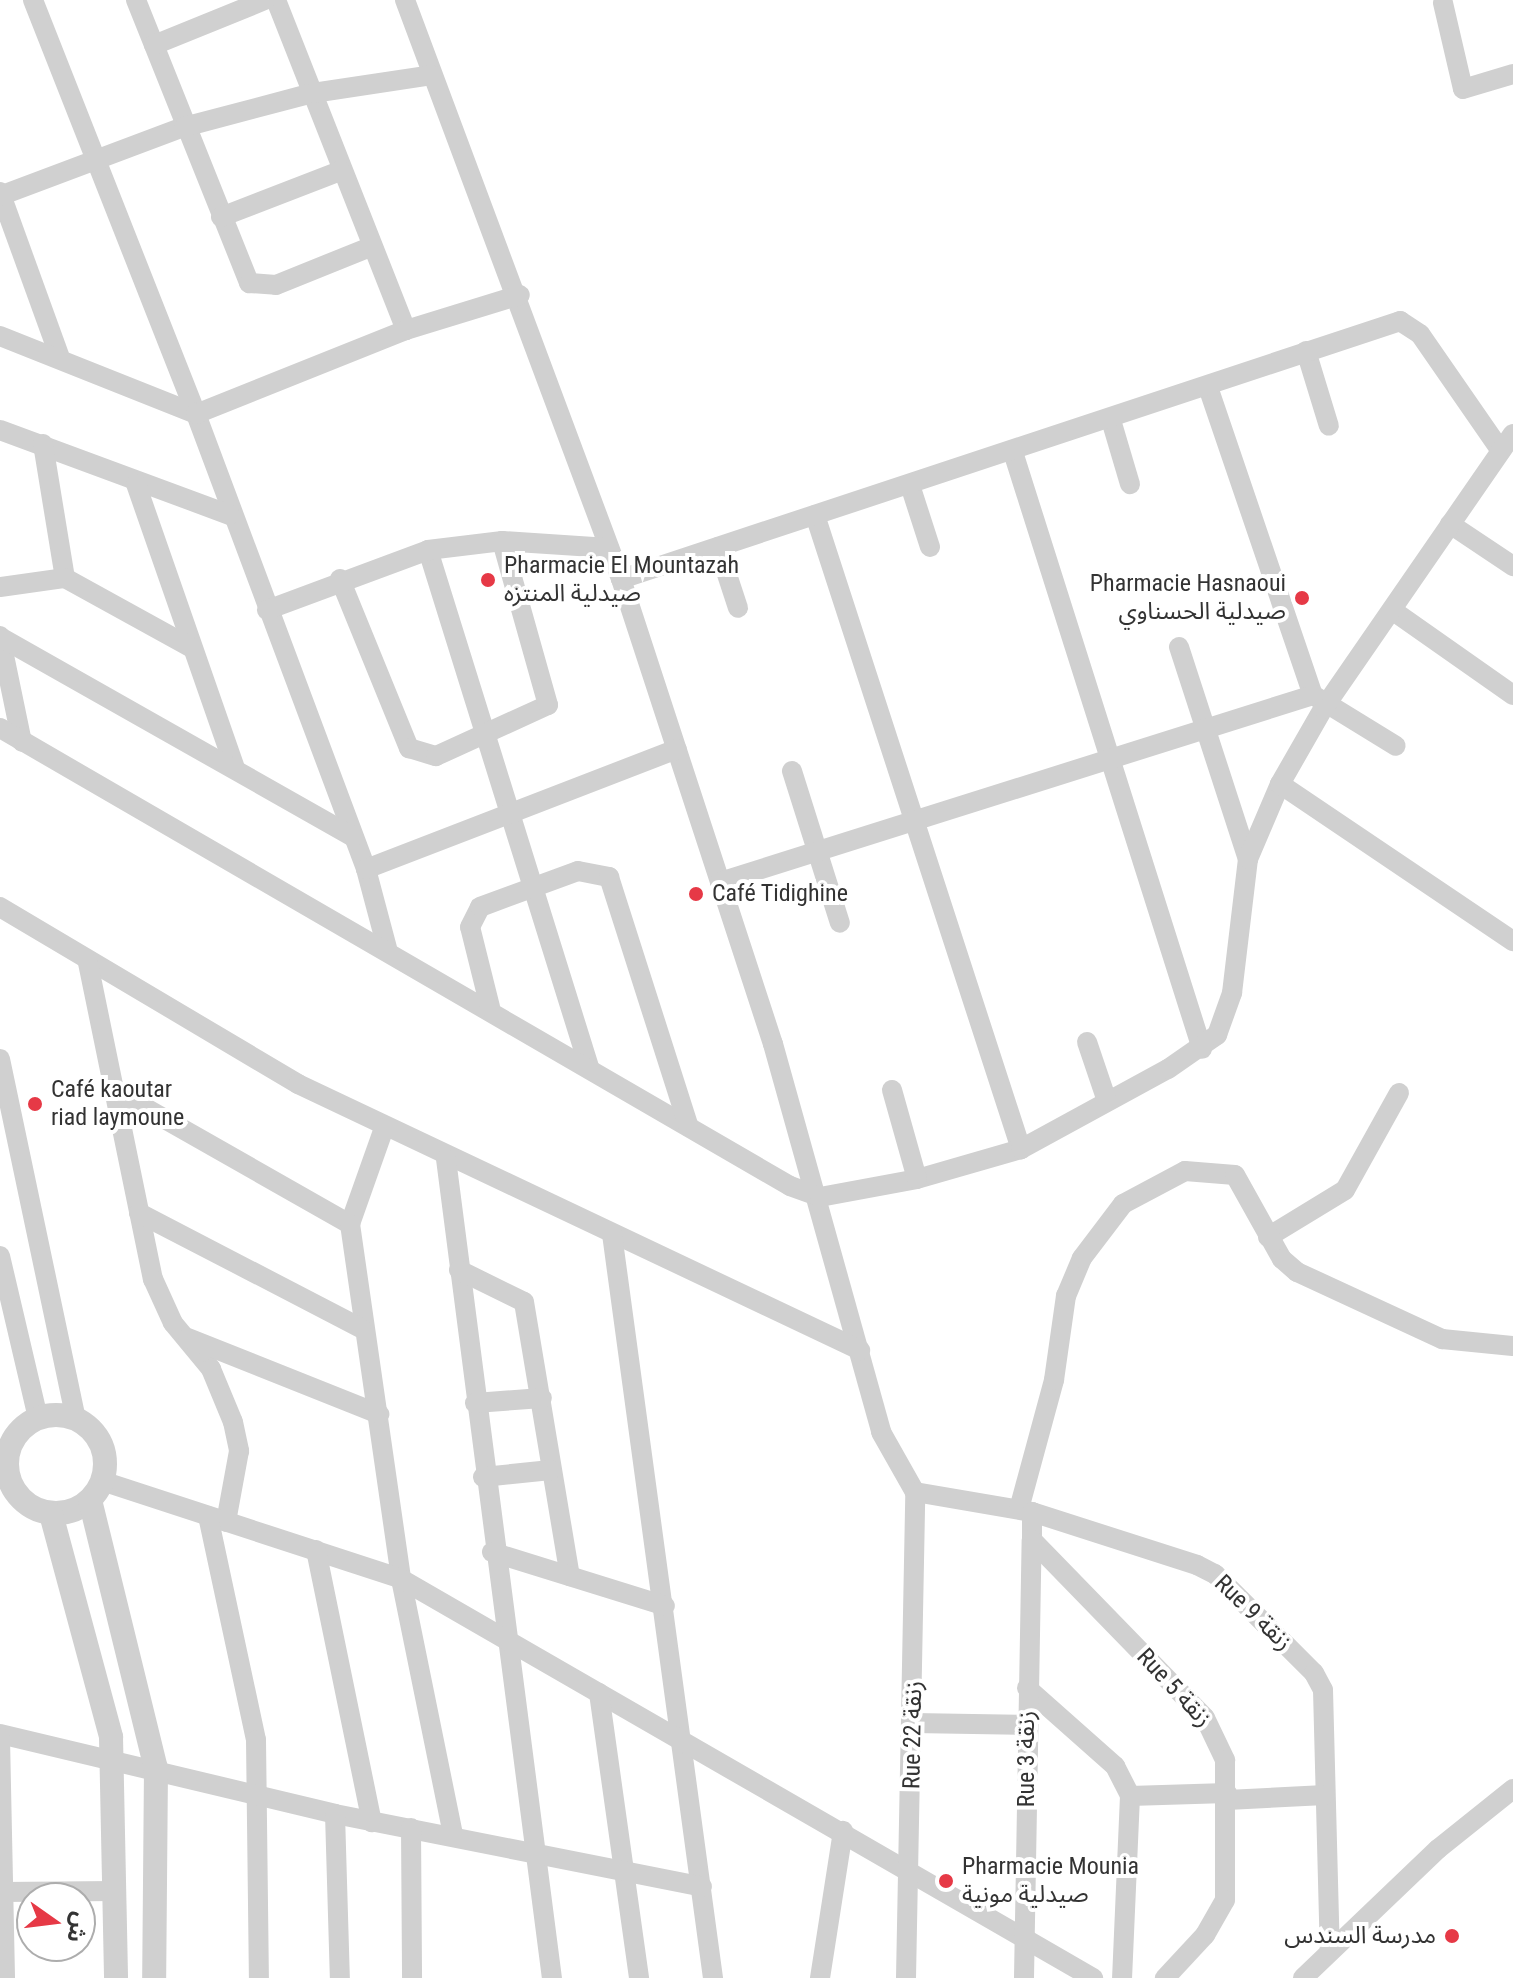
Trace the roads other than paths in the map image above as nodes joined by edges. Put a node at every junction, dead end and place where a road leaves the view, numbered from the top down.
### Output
1 (33, 0) edge
2 (136, 0) edge
3 (265, 0) edge
4 (276, 0) edge
5 (405, 0) edge
6 (1448, 1) edge
7 (154, 45) junction
8 (1513, 74) edge
9 (432, 75) junction
10 (313, 93) junction
11 (184, 127) junction
12 (92, 161) junction
13 (340, 171) junction
14 (0, 195) edge
15 (221, 217) junction
16 (370, 247) junction
17 (520, 295) junction
18 (406, 330) junction
19 (0, 336) edge
20 (1306, 351) junction
21 (59, 355) junction
22 (1208, 387) junction
23 (196, 414) junction
24 (1111, 420) junction
25 (1329, 426) dead end
26 (0, 430) edge
27 (1509, 441) edge
28 (43, 444) junction
29 (1013, 452) junction
30 (136, 484) junction
31 (1130, 484) dead end
32 (910, 485) junction
33 (230, 515) junction
34 (815, 515) junction
35 (1450, 524) junction
36 (502, 541) junction
37 (718, 547) junction
38 (930, 547) dead end
39 (609, 548) junction
40 (428, 550) junction
41 (1513, 566) edge
42 (65, 578) junction
43 (340, 579) junction
44 (621, 579) junction
45 (0, 587) edge
46 (738, 608) dead end
47 (267, 610) junction
48 (1392, 610) junction
49 (0, 637) edge
50 (190, 647) junction
51 (1179, 647) dead end
52 (1513, 695) edge
53 (1320, 699) junction
54 (0, 728) edge
55 (1204, 729) junction
56 (490, 735) junction
57 (22, 742) junction
58 (1396, 746) dead end
59 (677, 749) junction
60 (1111, 759) junction
61 (234, 766) junction
62 (792, 771) dead end
63 (1280, 784) junction
64 (515, 813) junction
65 (913, 821) junction
66 (353, 837) junction
67 (817, 851) junction
68 (1248, 859) junction
69 (366, 869) junction
70 (720, 882) junction
71 (538, 889) junction
72 (0, 907) edge
73 (840, 923) dead end
74 (1513, 941) edge
75 (387, 948) junction
76 (88, 963) junction
77 (490, 1007) junction
78 (1087, 1042) dead end
79 (1202, 1049) junction
80 (0, 1059) edge
81 (589, 1067) junction
82 (112, 1089) junction
83 (892, 1090) dead end
84 (1399, 1093) dead end
85 (1107, 1101) junction
86 (8, 1126) edge
87 (689, 1127) junction
88 (384, 1128) junction
89 (1021, 1149) junction
90 (446, 1159) junction
91 (917, 1179) junction
92 (820, 1197) junction
93 (139, 1213) junction
94 (350, 1224) junction
95 (612, 1234) junction
96 (1268, 1237) junction
97 (0, 1256) edge
98 (459, 1270) junction
99 (3, 1282) edge
100 (361, 1328) junction
101 (188, 1338) junction
102 (1513, 1346) edge
103 (860, 1350) junction
104 (542, 1398) junction
105 (475, 1403) junction
106 (379, 1414) junction
107 (38, 1418) junction
108 (76, 1419) junction
109 (8, 1432) edge
110 (4, 1459) edge
111 (551, 1470) junction
112 (483, 1477) junction
113 (96, 1491) junction
114 (915, 1492) junction
115 (1025, 1510) junction
116 (51, 1514) junction
117 (217, 1519) junction
118 (1032, 1540) junction
119 (316, 1550) junction
120 (492, 1552) junction
121 (570, 1576) junction
122 (401, 1579) junction
123 (665, 1606) junction
124 (510, 1640) junction
125 (1027, 1688) junction
126 (599, 1693) junction
127 (913, 1723) junction
128 (1027, 1725) junction
129 (0, 1736) edge
130 (683, 1739) junction
131 (113, 1756) junction
132 (156, 1768) junction
133 (1513, 1789) edge
134 (1325, 1795) junction
135 (261, 1796) junction
136 (1130, 1796) junction
137 (1227, 1796) junction
138 (335, 1814) junction
139 (372, 1822) junction
140 (1, 1828) edge
141 (411, 1828) junction
142 (843, 1831) junction
143 (453, 1834) junction
144 (536, 1855) junction
145 (910, 1869) junction
146 (623, 1873) junction
147 (702, 1887) junction
148 (114, 1891) junction
149 (3, 1892) junction
150 (1026, 1941) junction
151 (1330, 1950) junction
152 (5, 1978) edge
153 (116, 1978) edge
154 (154, 1978) edge
155 (259, 1978) edge
156 (340, 1978) edge
157 (412, 1978) edge
158 (552, 1978) edge
159 (639, 1978) edge
160 (713, 1978) edge
161 (820, 1978) edge
162 (906, 1978) edge
163 (1024, 1978) edge
164 (1093, 1978) edge
165 (1122, 1978) edge
166 (1165, 1978) edge
167 (1303, 1978) edge

1 - 12 street
2 - 7 street
3 - 7 street
4 - 10 street
5 - 9 street
6 - 8 street
7 - 11 street
9 - 10 street
9 - 17 street
10 - 11 street
10 - 13 street
11 - 12 street
11 - 15 street
12 - 14 street
12 - 23 street
13 - 15 street
13 - 16 street
14 - 21 street
15 - 16 street
16 - 18 street
17 - 18 street
17 - 39 street
18 - 23 street
19 - 21 street
20 - 22 street
20 - 25 street
20 - 27 street
21 - 23 street
22 - 24 street
22 - 53 street
23 - 33 street
24 - 29 street
24 - 31 street
26 - 28 street
27 - 35 street
28 - 30 street
28 - 42 street
29 - 32 street
29 - 60 street
30 - 33 street
30 - 50 street
32 - 34 street
32 - 38 street
33 - 47 street
34 - 37 street
34 - 65 street
35 - 41 street
35 - 48 street
36 - 39 street
36 - 40 street
36 - 56 street
37 - 44 street
37 - 46 street
39 - 44 street
40 - 43 street
40 - 56 street
42 - 45 street
42 - 50 street
43 - 47 street
43 - 56 street
44 - 59 street
47 - 66 street
48 - 52 street
48 - 53 street
49 - 57 street
49 - 61 street
50 - 61 street
51 - 55 street
53 - 55 street
53 - 58 street
53 - 63 street
54 - 57 street
55 - 60 street
55 - 68 street
56 - 64 street
57 - 75 street
59 - 64 street
59 - 70 street
60 - 65 street
60 - 79 street
61 - 66 street
62 - 67 street
63 - 68 street
63 - 74 street
64 - 69 street
64 - 71 street
65 - 67 street
65 - 89 street
66 - 69 street
67 - 70 street
67 - 73 street
68 - 79 street
69 - 75 street
70 - 92 street
71 - 77 street
71 - 81 street
71 - 87 street
72 - 76 street
75 - 77 street
76 - 82 street
76 - 88 street
77 - 81 street
78 - 85 street
79 - 85 street
80 - 86 street
81 - 87 street
82 - 93 street
82 - 94 street
83 - 91 street
84 - 96 street
85 - 89 street
86 - 108 street
87 - 92 street
88 - 90 street
88 - 94 street
89 - 91 street
90 - 95 street
90 - 98 street
91 - 92 street
92 - 103 street
93 - 100 street
93 - 101 street
94 - 100 street
95 - 103 street
95 - 123 street
96 - 102 street
96 - 115 street
97 - 99 street
98 - 104 street
98 - 105 street
99 - 107 street
100 - 106 street
101 - 106 street
101 - 117 street
103 - 114 street
104 - 105 street
104 - 111 street
105 - 112 street
106 - 122 street
107 - 108 street
107 - 109 street
108 - 113 street
109 - 110 street
110 - 116 street
111 - 112 street
111 - 121 street
112 - 120 street
113 - 116 street
113 - 117 street
113 - 132 street
114 - 115 street, Rue 9 زنقة
114 - 127 street, Rue 22 زنقة
115 - 118 street
115 - 134 street, Rue 9 زنقة
116 - 131 street
117 - 119 street
117 - 135 street
118 - 125 street, Rue 3 زنقة
118 - 137 street, Rue 5 زنقة
119 - 122 street
119 - 139 street
120 - 121 street
120 - 124 street
121 - 123 street
122 - 124 street
122 - 143 street
123 - 130 street
124 - 126 street
124 - 144 street
125 - 128 street, Rue 3 زنقة
125 - 136 street
126 - 130 street
126 - 146 street
127 - 128 street
127 - 145 street, Rue 22 زنقة
128 - 150 street, Rue 3 زنقة
129 - 131 street
129 - 140 street
130 - 142 street
130 - 147 street
131 - 132 street
131 - 148 street
132 - 135 street
132 - 154 street
133 - 151 street
134 - 137 street
134 - 151 street, Rue 9 زنقة
135 - 138 street
135 - 155 street
136 - 137 street
136 - 165 street
137 - 166 street, Rue 5 زنقة
138 - 139 street
138 - 156 street
139 - 141 street
140 - 149 street
141 - 143 street
141 - 157 street
142 - 145 street
142 - 161 street
143 - 144 street
144 - 146 street
144 - 158 street
145 - 150 street
145 - 162 street, Rue 22 زنقة
146 - 147 street
146 - 159 street
147 - 160 street
148 - 149 street
148 - 153 street
149 - 152 street
150 - 163 street, Rue 3 زنقة
150 - 164 street
151 - 167 street

